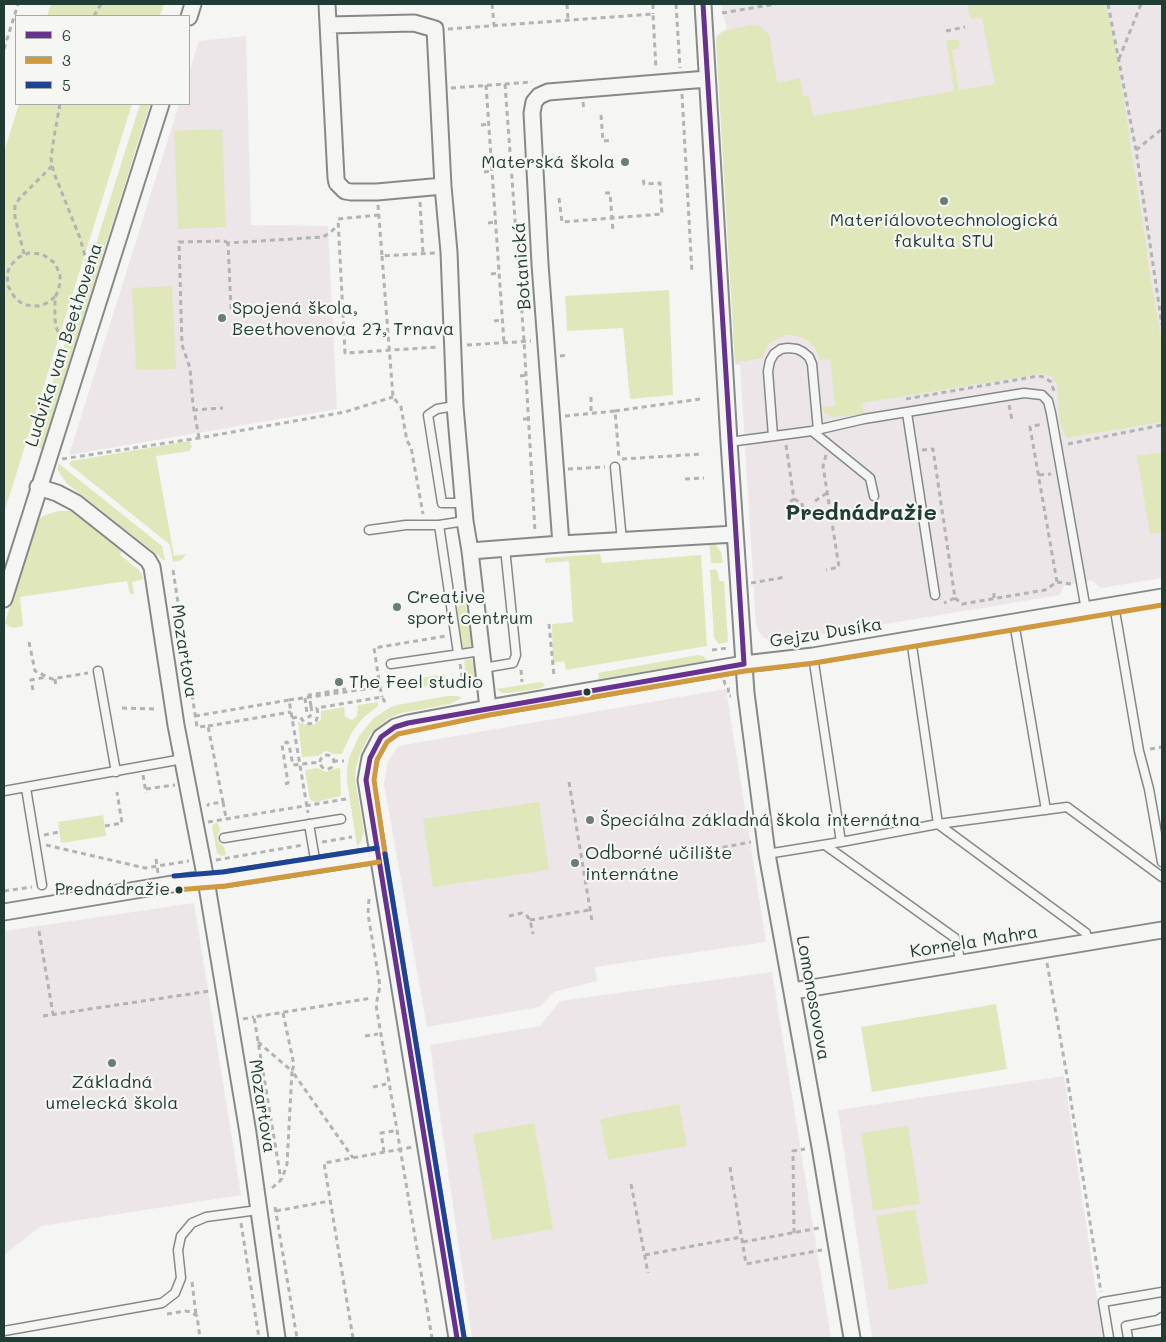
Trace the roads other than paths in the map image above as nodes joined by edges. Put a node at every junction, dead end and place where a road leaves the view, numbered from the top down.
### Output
1 (327, 4) edge
2 (703, 4) edge
3 (328, 26) junction
4 (707, 79) junction
5 (161, 105) edge
6 (443, 186) junction
7 (455, 406) junction
8 (911, 412) junction
9 (815, 430) junction
10 (773, 436) junction
11 (728, 442) junction
12 (615, 466) road end
13 (38, 487) junction
14 (874, 496) dead end
15 (463, 503) junction
16 (465, 521) junction
17 (439, 525) junction
18 (369, 530) dead end
19 (735, 534) junction
20 (622, 541) junction
21 (561, 544) junction
22 (505, 548) junction
23 (470, 551) junction
24 (935, 595) road end
25 (1162, 597) edge
26 (4, 599) edge
27 (1114, 605) junction
28 (1086, 610) junction
29 (1014, 622) junction
30 (911, 639) junction
31 (481, 651) junction
32 (458, 654) junction
33 (813, 656) junction
34 (391, 664) dead end
35 (744, 664) junction
36 (483, 668) junction
37 (98, 671) road end
38 (488, 708) junction
39 (183, 759) junction
40 (116, 772) junction
41 (26, 788) junction
42 (4, 791) edge
43 (1046, 810) junction
44 (341, 819) dead end
45 (309, 821) junction
46 (938, 824) junction
47 (224, 838) dead end
48 (841, 842) junction
49 (825, 845) junction
50 (767, 854) junction
51 (378, 855) junction
52 (1162, 862) edge
53 (316, 865) junction
54 (1162, 877) edge
55 (206, 880) junction
56 (42, 885) road end
57 (4, 912) edge
58 (1162, 930) edge
59 (1088, 942) junction
60 (961, 963) junction
61 (793, 991) junction
62 (258, 1210) junction
63 (1162, 1292) edge
64 (1162, 1317) edge
65 (4, 1331) edge
66 (277, 1338) edge
67 (458, 1338) edge
68 (852, 1338) edge
69 (1109, 1338) edge
70 (1128, 1338) edge

1 - 3 street
2 - 4 street
3 - 6 street
3 - 6 street
4 - 11 street
4 - 21 street, Botanická
5 - 13 street, Ludvika van Beethovena
6 - 7 street
7 - 15 street
7 - 15 lane
8 - 9 lane
8 - 24 lane
8 - 28 lane
9 - 10 lane
9 - 10 lane
9 - 14 lane
10 - 11 lane
11 - 19 street
12 - 20 lane
13 - 26 street, Ludvika van Beethovena
13 - 39 street, Mozartova
15 - 16 street
16 - 17 lane
16 - 23 street
17 - 18 lane
17 - 32 lane
19 - 20 street
19 - 35 street
20 - 21 street
21 - 22 street
22 - 23 street
22 - 36 lane
23 - 31 street
25 - 27 street, Gejzu Dusíka
27 - 28 street, Gejzu Dusíka
27 - 52 lane
28 - 29 street, Gejzu Dusíka
29 - 30 street, Gejzu Dusíka
29 - 43 lane
30 - 33 street, Gejzu Dusíka
30 - 46 lane
31 - 32 lane
31 - 36 street
32 - 34 lane
33 - 35 street, Gejzu Dusíka
33 - 48 lane
35 - 38 street, Gejzu Dusíka
35 - 50 street, Lomonosovova
36 - 38 street
37 - 40 lane
38 - 51 street, Gejzu Dusíka
39 - 40 lane
39 - 55 street, Mozartova
40 - 41 lane
41 - 42 lane
41 - 56 lane
43 - 46 lane
43 - 54 lane
44 - 45 lane
45 - 47 lane
45 - 53 lane
46 - 48 lane
46 - 59 lane
48 - 49 lane
49 - 50 lane
49 - 60 lane
50 - 61 street, Lomonosovova
51 - 53 street
51 - 67 street
53 - 55 street
55 - 57 street
55 - 62 street, Mozartova
58 - 59 street, Kornela Mahra
59 - 60 street, Kornela Mahra
60 - 61 street, Kornela Mahra
61 - 68 street, Lomonosovova
62 - 65 lane
62 - 66 street, Mozartova
63 - 69 lane
64 - 70 lane

